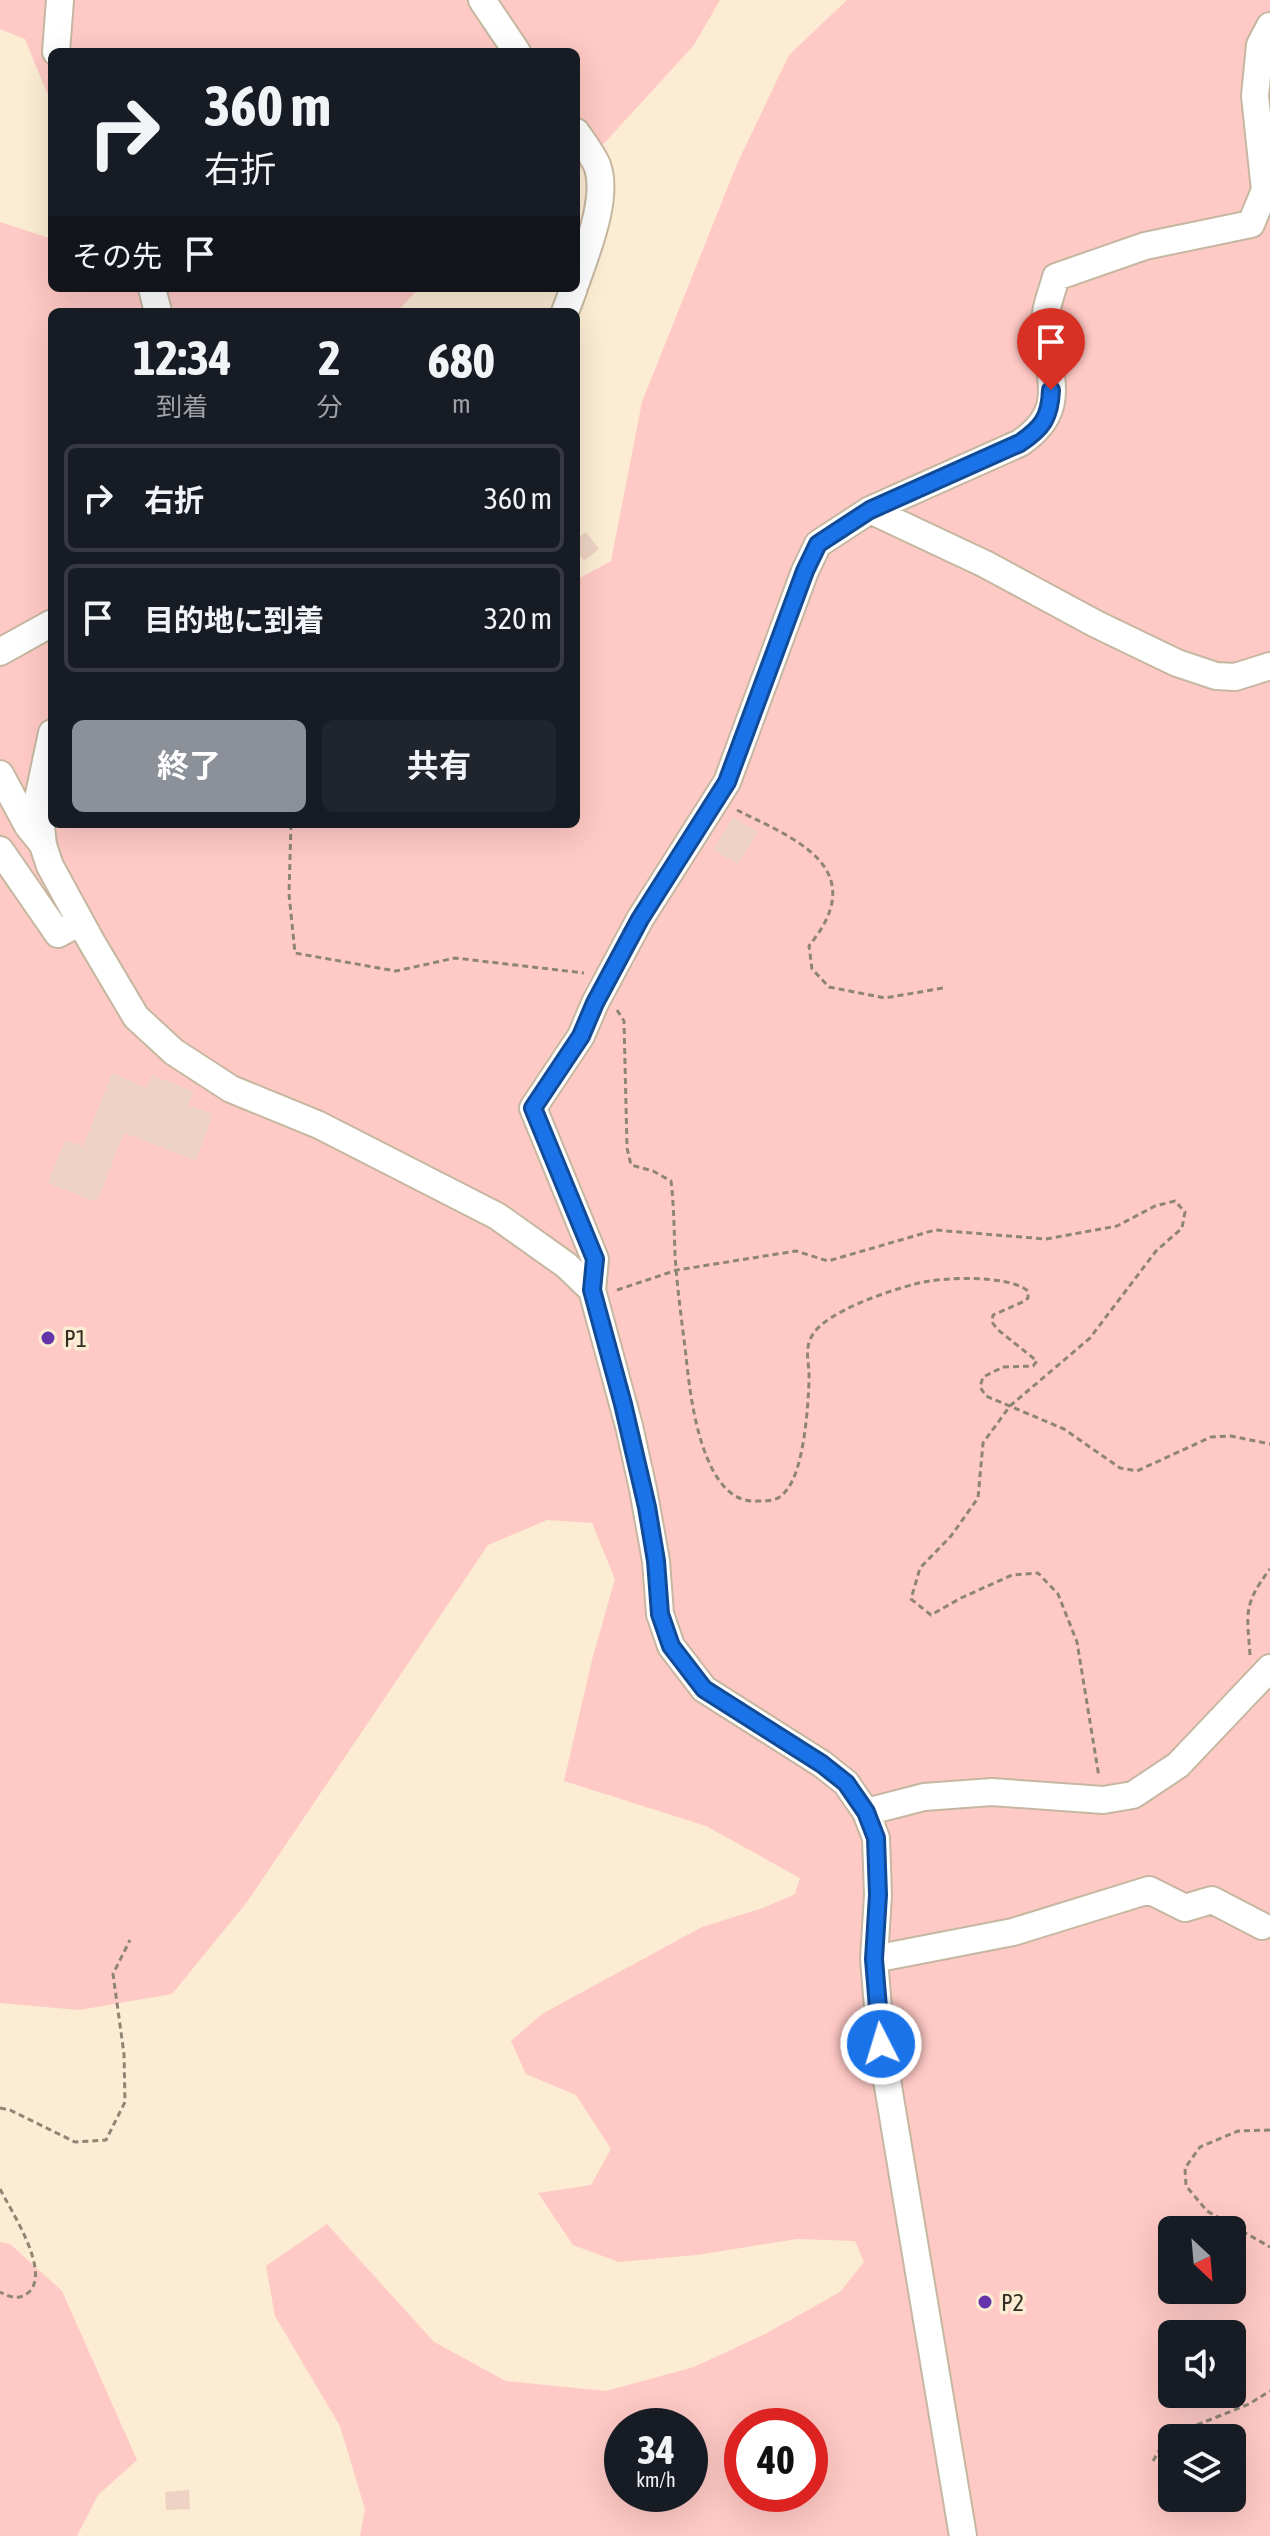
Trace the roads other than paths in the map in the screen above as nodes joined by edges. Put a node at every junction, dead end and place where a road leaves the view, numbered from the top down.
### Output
1 (60, 0) edge
2 (482, 0) edge
3 (1270, 26) edge
4 (56, 48) edge
5 (514, 48) edge
6 (580, 138) edge
7 (580, 270) edge
8 (870, 510) junction
9 (46, 630) edge
10 (0, 652) edge
11 (1270, 666) edge
12 (48, 751) edge
13 (45, 764) junction
14 (0, 772) edge
15 (43, 845) junction
16 (0, 850) edge
17 (80, 922) junction
18 (593, 1294) junction
19 (1270, 1668) edge
20 (866, 1812) junction
21 (1262, 1926) dead end
22 (874, 1959) junction
23 (963, 2536) edge

1 - 4 street
2 - 5 street
3 - 8 street
6 - 7 street
8 - 11 street
8 - 18 street
9 - 10 street
12 - 13 street
13 - 14 street
13 - 15 street
14 - 15 street
15 - 17 street
16 - 17 street
17 - 18 street
18 - 20 street
19 - 20 street
20 - 22 street
21 - 22 street
22 - 23 street

